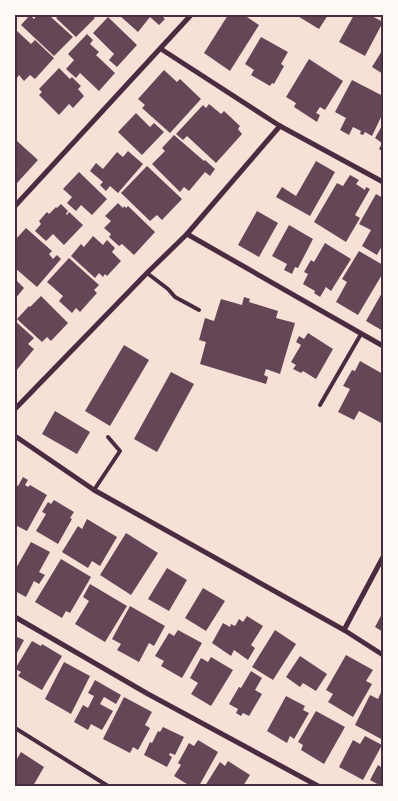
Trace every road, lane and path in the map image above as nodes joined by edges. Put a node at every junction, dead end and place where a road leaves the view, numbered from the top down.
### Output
1 (191, 15) edge
2 (161, 49) junction
3 (280, 126) junction
4 (383, 182) edge
5 (15, 206) edge
6 (186, 234) junction
7 (147, 273) junction
8 (199, 310) dead end
9 (361, 334) junction
10 (383, 346) edge
11 (320, 405) dead end
12 (15, 410) edge
13 (15, 436) edge
14 (108, 437) dead end
15 (94, 490) junction
16 (383, 557) edge
17 (15, 617) edge
18 (344, 630) junction
19 (383, 655) edge
20 (15, 728) edge
21 (108, 786) edge
22 (318, 786) edge

1 - 2 street
2 - 3 street
2 - 5 street
3 - 4 street
3 - 6 street
6 - 7 street
6 - 9 street
7 - 8 lane
7 - 12 street
9 - 10 street
9 - 11 lane
13 - 15 street
14 - 15 lane
15 - 18 street
16 - 18 street
17 - 22 street
18 - 19 street
20 - 21 lane

